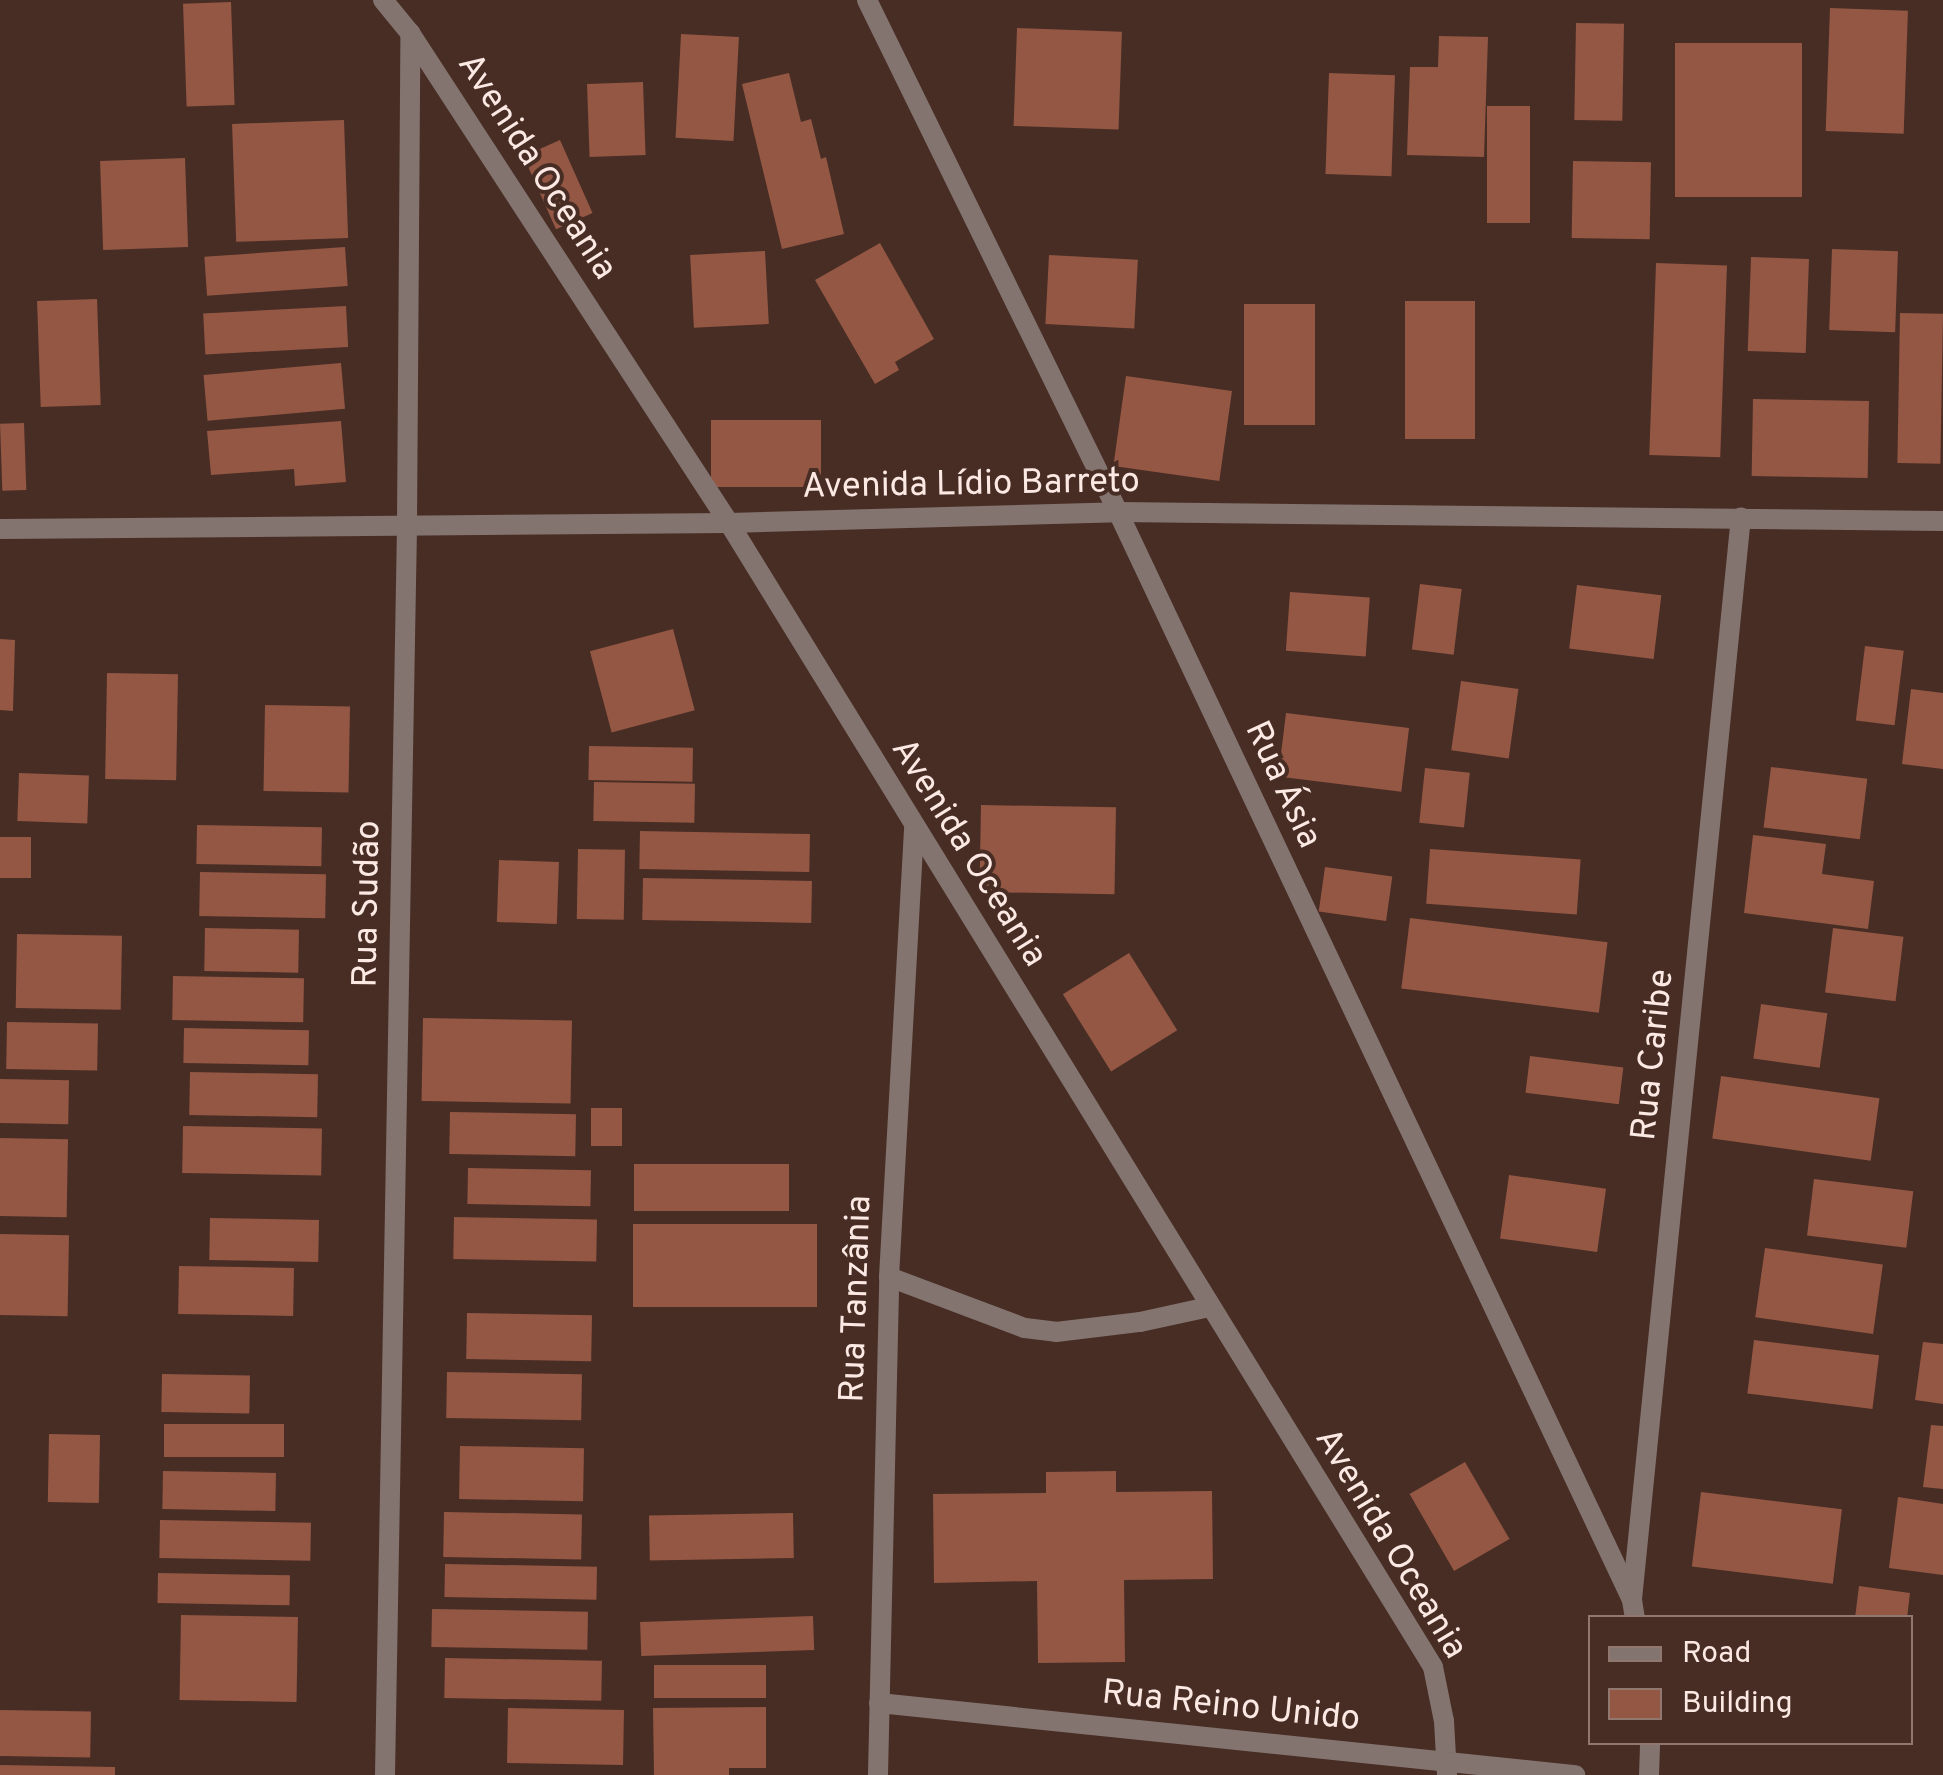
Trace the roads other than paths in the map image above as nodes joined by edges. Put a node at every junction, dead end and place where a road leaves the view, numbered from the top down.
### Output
1 (383, 0) edge
2 (867, 0) edge
3 (410, 33) junction
4 (1118, 512) junction
5 (1741, 516) junction
6 (1943, 521) edge
7 (728, 523) junction
8 (407, 524) junction
9 (0, 530) edge
10 (914, 826) junction
11 (888, 1276) junction
12 (1210, 1307) junction
13 (1633, 1609) edge
14 (879, 1703) junction
15 (1650, 1745) edge
16 (1447, 1768) edge
17 (385, 1775) edge
18 (878, 1775) edge
19 (1575, 1775) edge
20 (1649, 1775) edge

1 - 3 street, Avenida Oceania
2 - 4 street, Rua Ásia
3 - 7 street, Avenida Oceania
3 - 8 street, Rua Sudão
4 - 5 street, Avenida Lídio Barreto
4 - 7 street, Avenida Lídio Barreto
4 - 13 street, Rua Ásia
5 - 6 street, Avenida Lídio Barreto
5 - 13 street, Rua Caribe
7 - 8 street, Avenida Lídio Barreto
7 - 10 street, Avenida Oceania
8 - 9 street, Avenida Lídio Barreto
8 - 17 street, Rua Sudão
10 - 11 street, Rua Tanzânia
10 - 12 street, Avenida Oceania
11 - 12 street
11 - 14 street, Rua Tanzânia
12 - 16 street, Avenida Oceania
14 - 16 street, Rua Reino Unido
14 - 18 street, Rua Tanzânia
15 - 20 street
16 - 19 street, Rua Reino Unido

